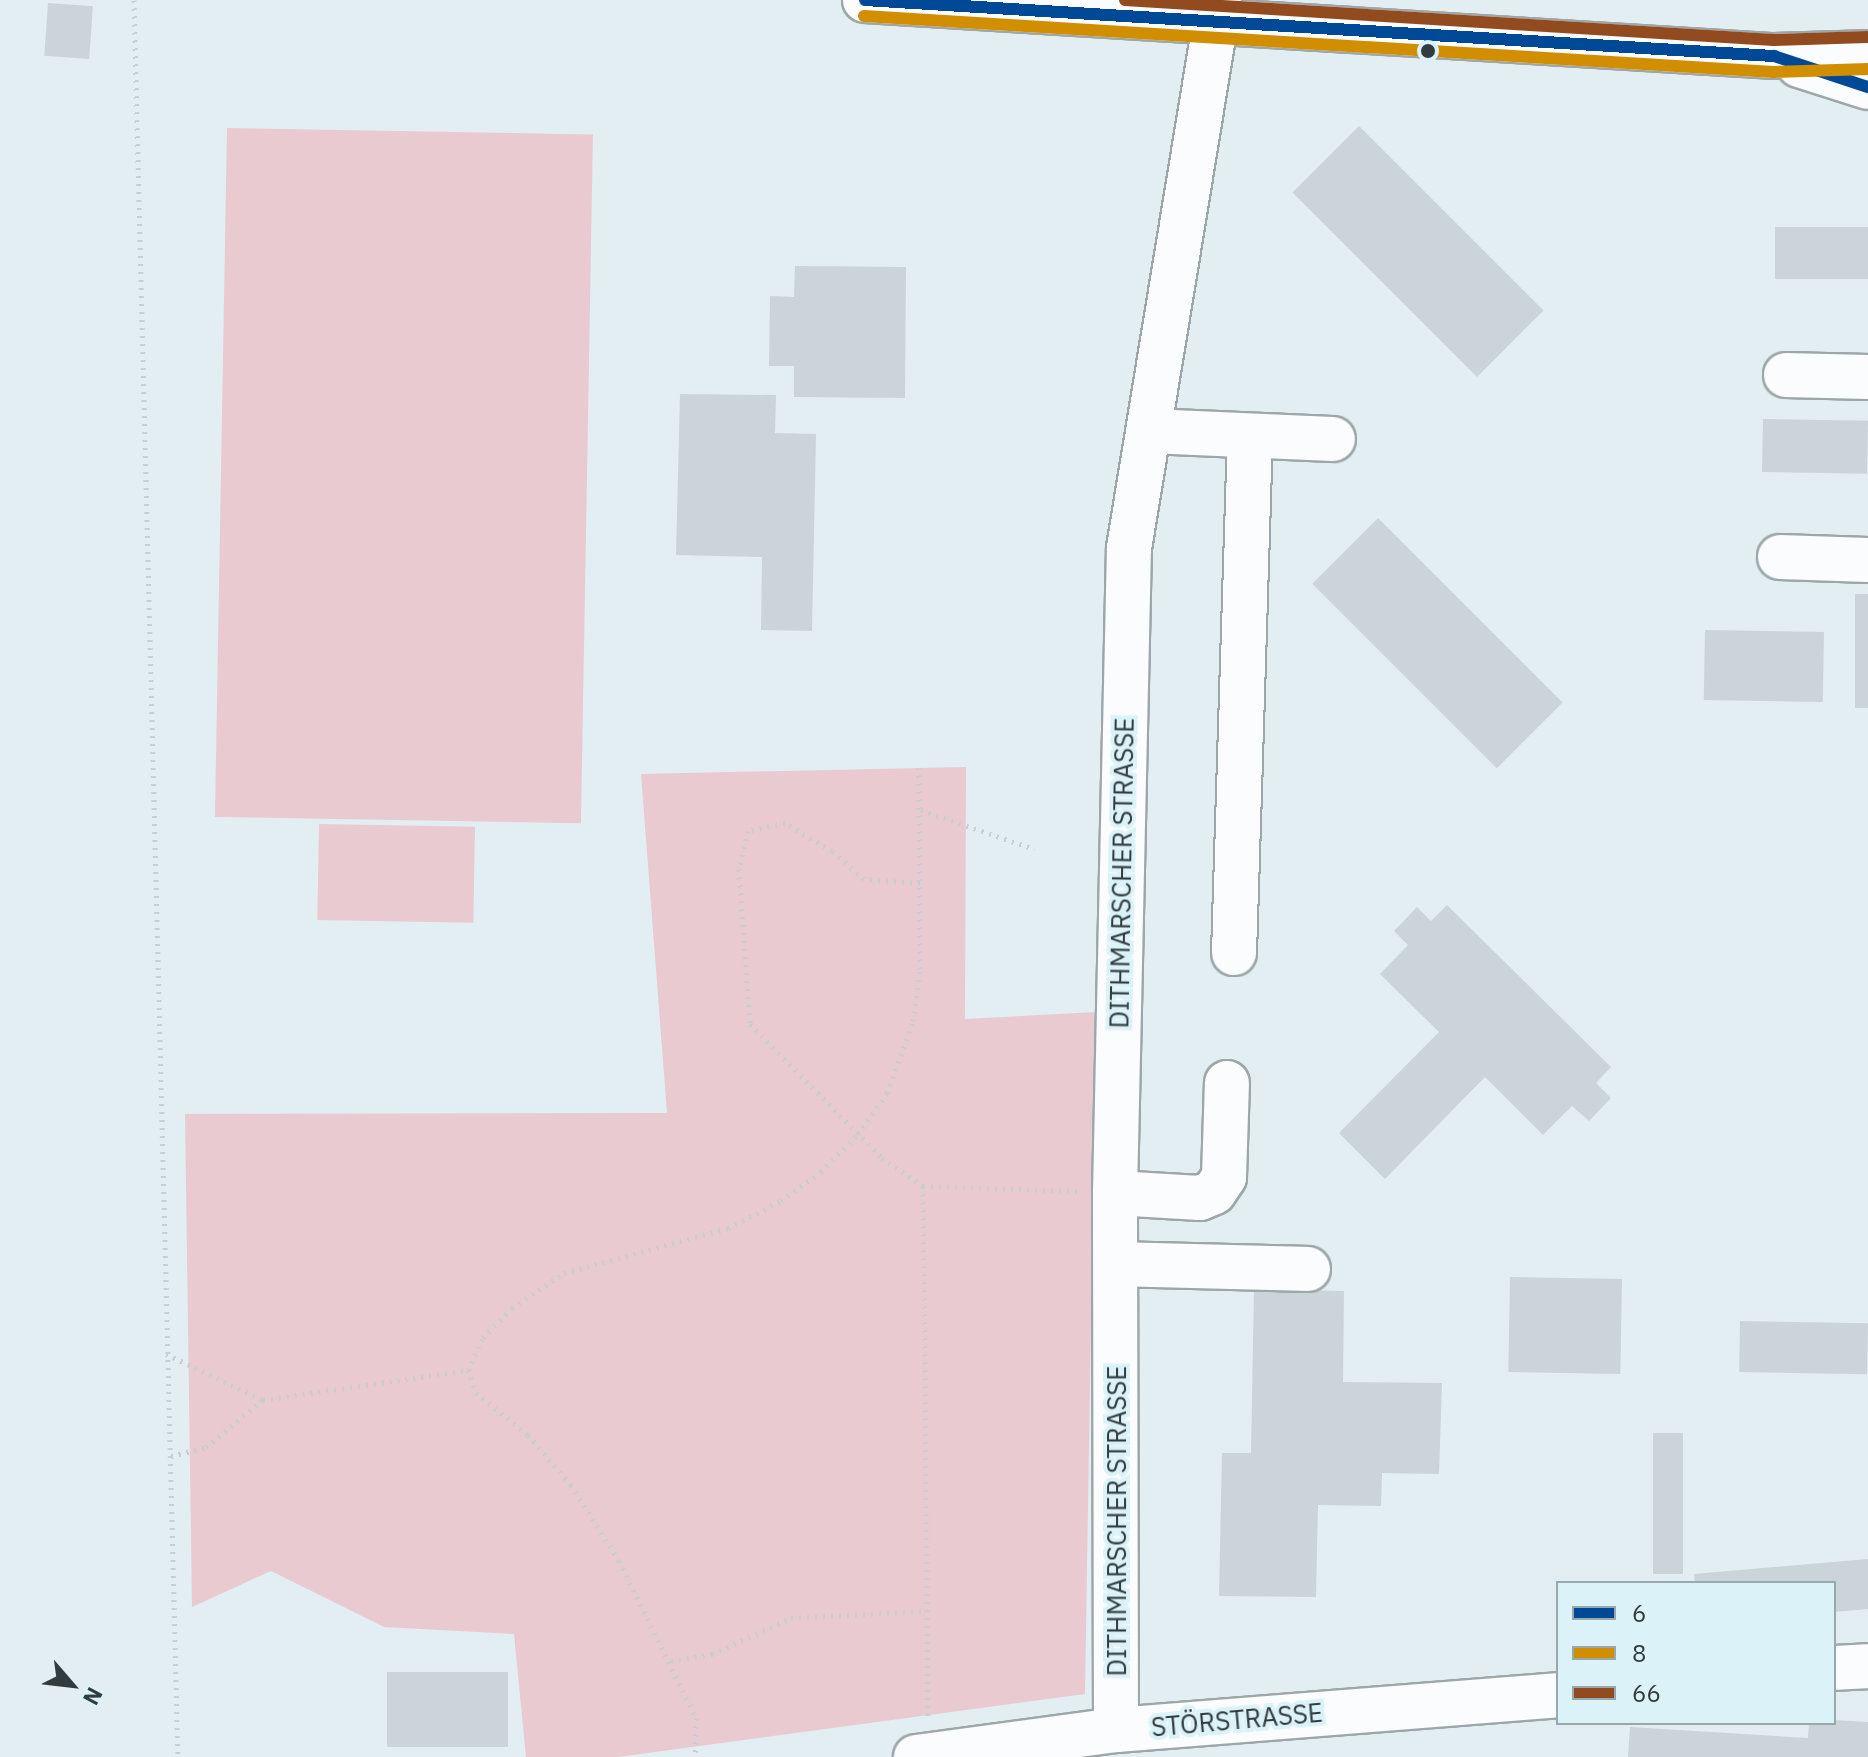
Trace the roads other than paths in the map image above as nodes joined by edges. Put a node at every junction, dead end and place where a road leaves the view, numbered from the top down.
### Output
1 (865, 0) edge
2 (1218, 11) edge
3 (1868, 53) edge
4 (1774, 56) junction
5 (1868, 87) edge
6 (1786, 375) dead end
7 (1868, 377) edge
8 (1149, 431) junction
9 (1250, 436) junction
10 (1333, 439) dead end
11 (1780, 557) dead end
12 (1868, 560) edge
13 (1234, 953) dead end
14 (1227, 1083) dead end
15 (1115, 1193) junction
16 (1116, 1264) junction
17 (1308, 1269) dead end
18 (1868, 1666) edge
19 (1836, 1668) edge
20 (1556, 1695) edge
21 (1116, 1730) junction
22 (923, 1756) edge

1 - 2 street
2 - 4 street
2 - 8 street, DITHMARSCHER STRASSE
3 - 4 street
4 - 5 street
6 - 7 street
8 - 9 street
8 - 15 street, DITHMARSCHER STRASSE
9 - 10 street
9 - 13 street
11 - 12 street
14 - 15 street
15 - 16 street, DITHMARSCHER STRASSE
16 - 17 street
16 - 21 street, DITHMARSCHER STRASSE
18 - 19 street
20 - 21 street, STÖRSTRASSE
21 - 22 street, STÖRSTRASSE

